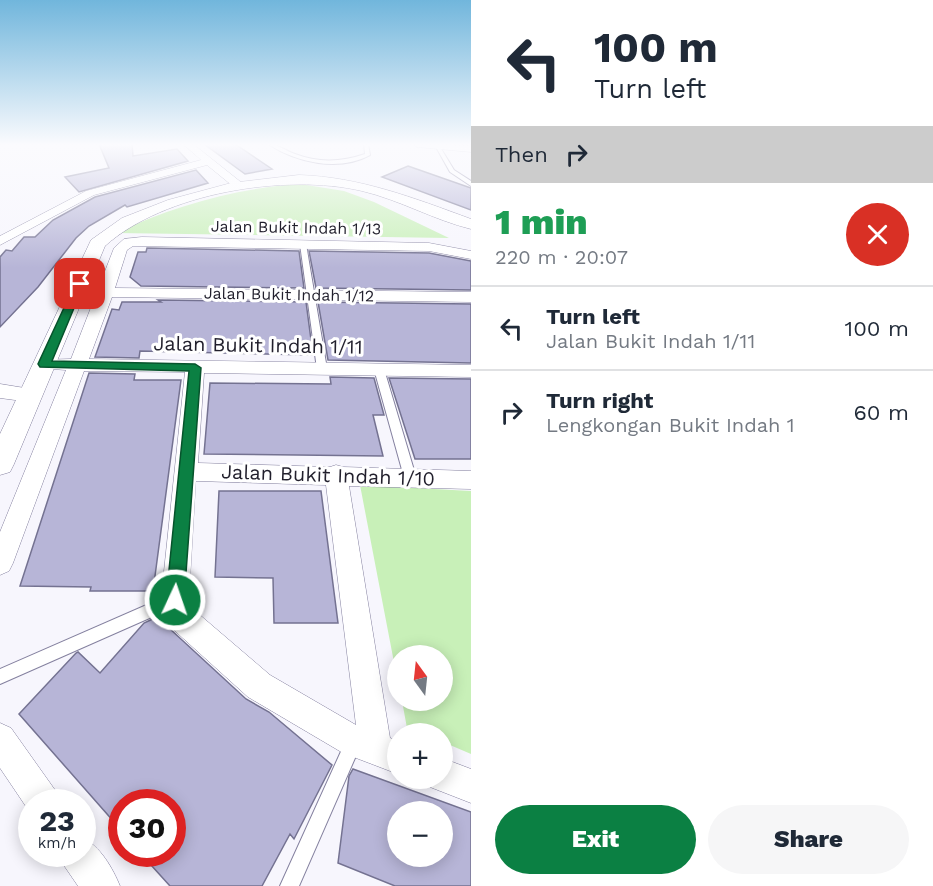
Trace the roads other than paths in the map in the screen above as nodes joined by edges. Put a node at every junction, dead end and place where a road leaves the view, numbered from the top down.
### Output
1 (118, 185) edge
2 (237, 185) edge
3 (353, 185) edge
4 (471, 224) edge
5 (0, 241) edge
6 (303, 243) junction
7 (471, 255) edge
8 (106, 292) junction
9 (311, 295) junction
10 (471, 297) edge
11 (44, 364) junction
12 (78, 364) junction
13 (195, 368) junction
14 (322, 369) junction
15 (380, 369) junction
16 (471, 371) edge
17 (0, 391) edge
18 (30, 395) junction
19 (0, 464) edge
20 (186, 472) junction
21 (336, 474) junction
22 (410, 477) junction
23 (471, 480) edge
24 (0, 563) edge
25 (175, 600) junction
26 (0, 677) edge
27 (0, 740) edge
28 (375, 750) edge
29 (453, 779) edge
30 (471, 786) edge
31 (34, 789) edge
32 (87, 867) edge
33 (101, 886) edge
34 (289, 886) edge

1 - 5 street
2 - 11 street
3 - 4 street
6 - 7 street, Jalan Bukit Indah 1/13
6 - 8 street, Jalan Bukit Indah 1/13
6 - 9 lane
8 - 9 street, Jalan Bukit Indah 1/12
8 - 12 street
9 - 10 street, Jalan Bukit Indah 1/12
9 - 14 lane
11 - 12 street, Jalan Bukit Indah 1/11
11 - 18 street
12 - 13 street, Jalan Bukit Indah 1/11
12 - 24 street
13 - 14 street, Jalan Bukit Indah 1/11
13 - 20 street
14 - 15 street, Jalan Bukit Indah 1/11
15 - 16 street, Jalan Bukit Indah 1/11
15 - 22 lane
17 - 18 street
18 - 19 street
20 - 21 street, Jalan Bukit Indah 1/10
20 - 25 street
21 - 22 street, Jalan Bukit Indah 1/10
21 - 28 street
22 - 23 street, Jalan Bukit Indah 1/10
25 - 26 lane
25 - 28 street
27 - 31 street
28 - 34 lane
29 - 30 street
32 - 33 street

